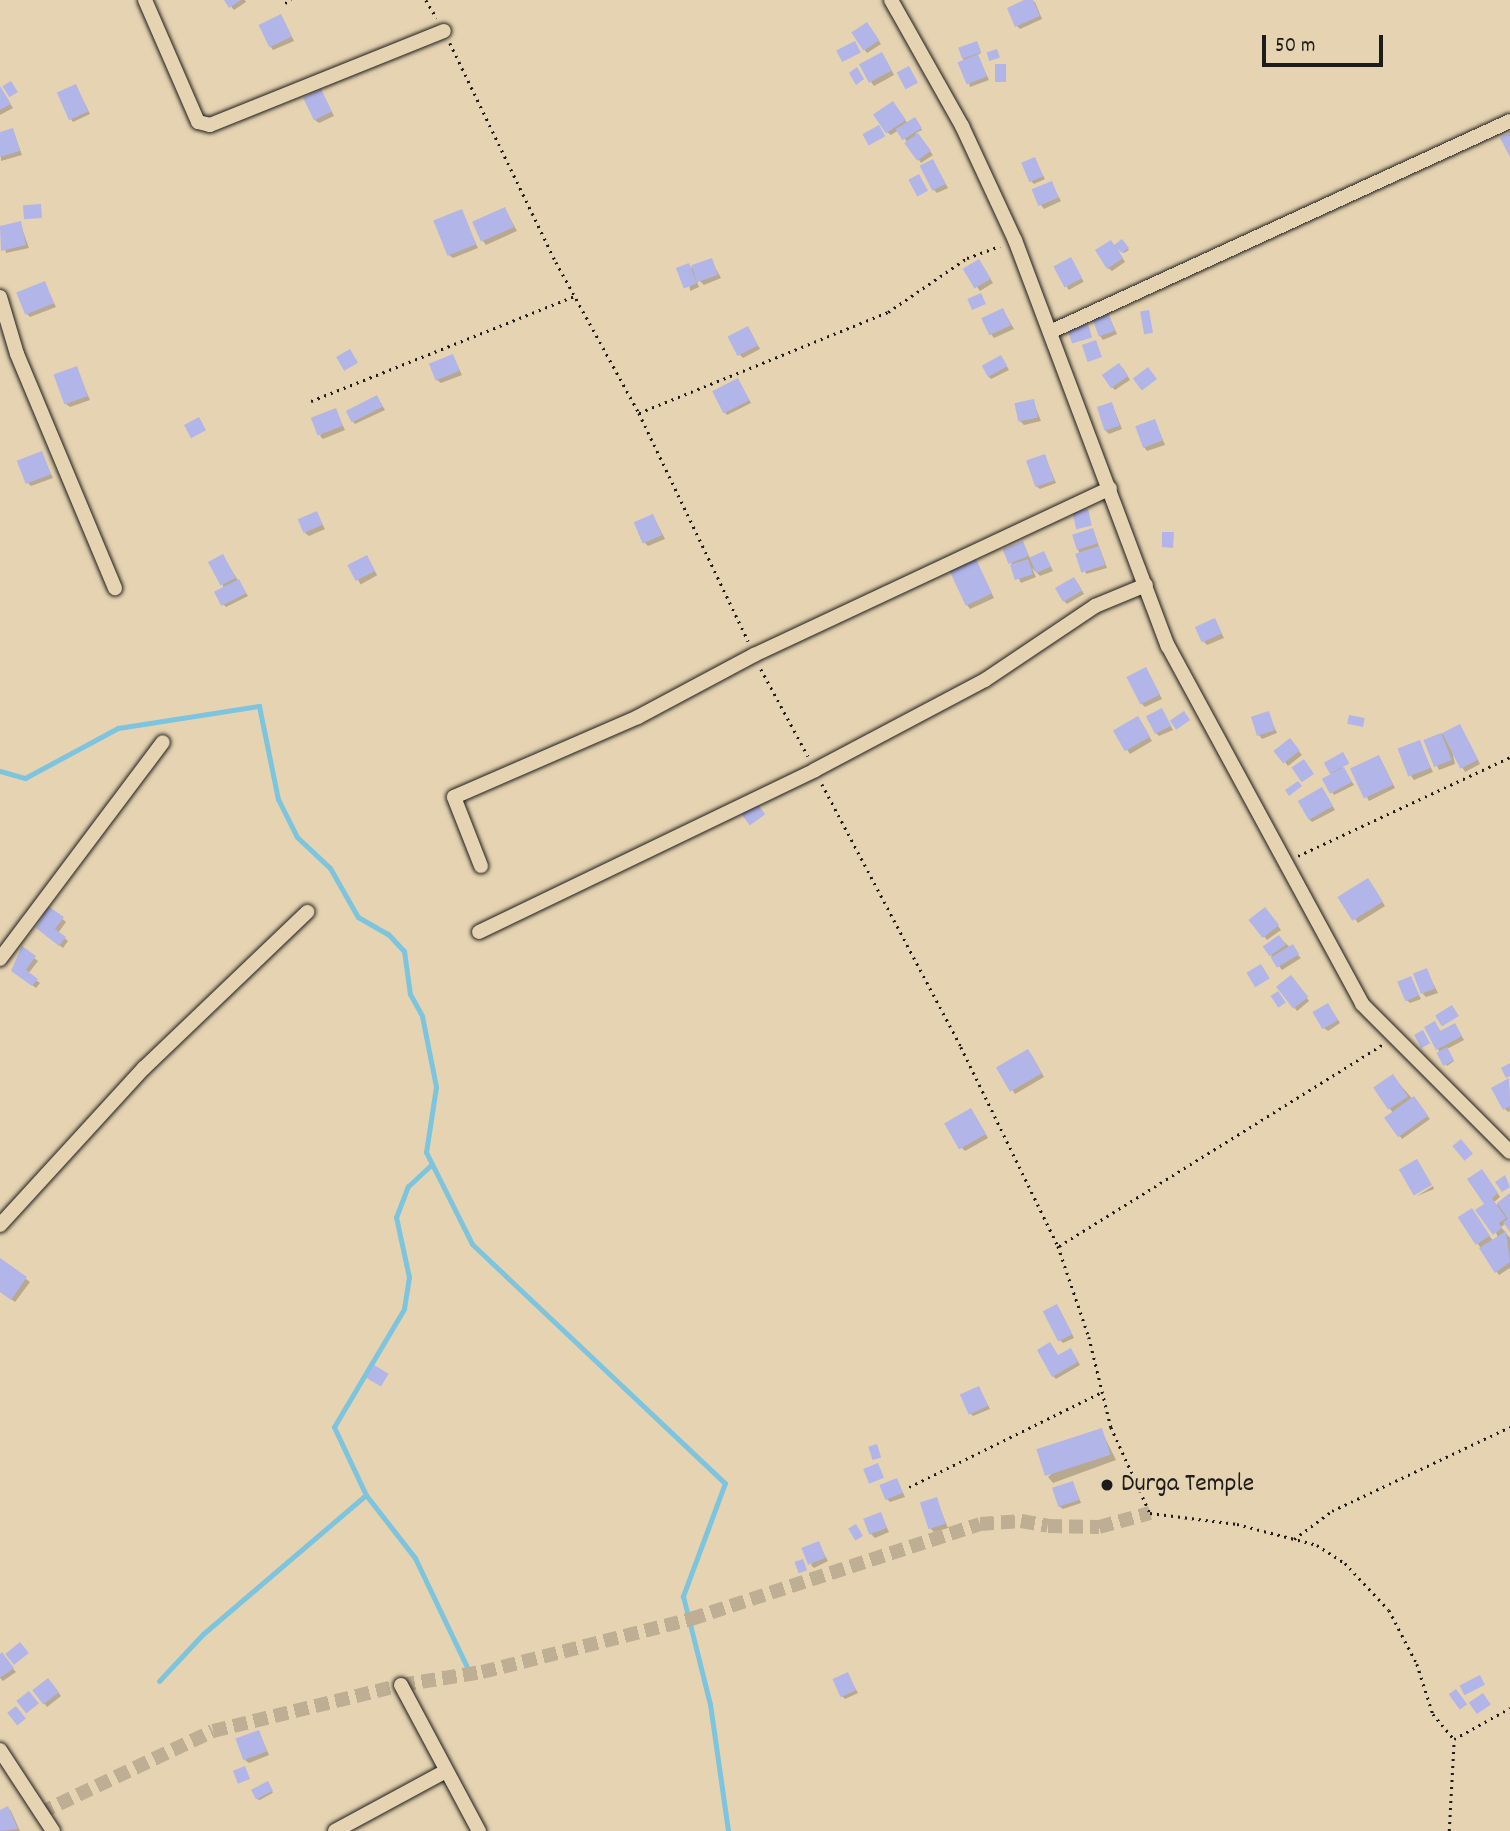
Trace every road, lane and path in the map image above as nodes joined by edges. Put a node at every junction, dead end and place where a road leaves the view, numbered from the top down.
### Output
1 (145, 0) edge
2 (291, 0) edge
3 (426, 0) edge
4 (891, 0) edge
5 (285, 3) dead end
6 (444, 31) junction
7 (1510, 121) edge
8 (1015, 240) junction
9 (575, 296) junction
10 (0, 297) edge
11 (1050, 332) junction
12 (311, 401) dead end
13 (639, 413) junction
14 (1110, 488) junction
15 (1146, 585) junction
16 (115, 588) dead end
17 (754, 655) junction
18 (163, 742) dead end
19 (1510, 757) edge
20 (815, 770) junction
21 (1286, 863) junction
22 (481, 866) dead end
23 (307, 912) dead end
24 (479, 932) dead end
25 (0, 959) edge
26 (1391, 1038) junction
27 (1510, 1152) edge
28 (0, 1224) edge
29 (1058, 1246) junction
30 (1100, 1393) junction
31 (1510, 1427) edge
32 (909, 1487) dead end
33 (1294, 1539) junction
34 (401, 1685) dead end
35 (1510, 1708) edge
36 (1454, 1739) junction
37 (0, 1750) edge
38 (444, 1772) junction
39 (53, 1831) edge
40 (335, 1831) edge
41 (480, 1831) edge
42 (1449, 1831) edge

1 - 6 street
2 - 5 path
3 - 6 path
4 - 8 street
6 - 9 path
7 - 11 street
8 - 11 street
8 - 13 path
9 - 12 path
9 - 13 path
10 - 16 street
11 - 14 street
13 - 17 path
14 - 15 street
14 - 17 street
15 - 20 street
15 - 21 street
17 - 20 path
17 - 22 street
18 - 25 street
19 - 21 path
20 - 24 street
20 - 29 path
21 - 26 street
23 - 28 street
26 - 27 street
26 - 29 path
29 - 30 path
30 - 32 path
30 - 33 path
31 - 33 path
33 - 36 path
34 - 38 street
35 - 36 path
36 - 42 path
37 - 39 street
38 - 40 street
38 - 41 street

